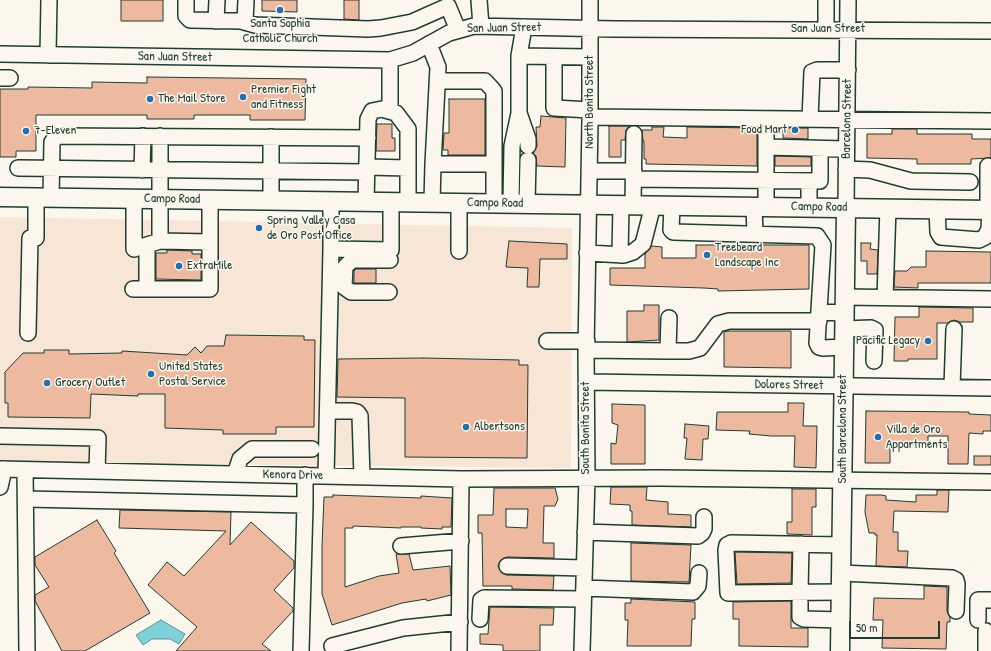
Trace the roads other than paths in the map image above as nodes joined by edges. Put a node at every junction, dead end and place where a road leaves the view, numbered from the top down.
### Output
1 (48, 0) edge
2 (186, 0) edge
3 (216, 0) edge
4 (246, 0) edge
5 (479, 0) edge
6 (590, 0) edge
7 (826, 0) edge
8 (848, 0) edge
9 (447, 3) edge
10 (216, 21) junction
11 (246, 22) junction
12 (481, 26) junction
13 (524, 27) junction
14 (590, 28) junction
15 (826, 29) junction
16 (848, 29) junction
17 (458, 30) junction
18 (991, 31) edge
19 (429, 44) junction
20 (0, 54) edge
21 (48, 55) junction
22 (519, 56) junction
23 (554, 57) junction
24 (590, 57) junction
25 (390, 60) junction
26 (848, 70) junction
27 (438, 81) junction
28 (390, 110) junction
29 (519, 113) junction
30 (590, 113) junction
31 (766, 119) junction
32 (810, 119) junction
33 (847, 119) junction
34 (991, 121) edge
35 (634, 134) dead end
36 (143, 136) junction
37 (160, 136) junction
38 (408, 136) junction
39 (271, 137) junction
40 (368, 138) junction
41 (766, 147) junction
42 (820, 148) junction
43 (846, 149) junction
44 (433, 164) junction
45 (493, 164) junction
46 (589, 166) junction
47 (988, 166) dead end
48 (18, 168) dead end
49 (408, 168) junction
50 (52, 169) junction
51 (368, 169) junction
52 (846, 169) junction
53 (142, 170) junction
54 (160, 170) junction
55 (271, 170) junction
56 (634, 170) junction
57 (675, 179) junction
58 (766, 181) junction
59 (809, 181) junction
60 (970, 182) dead end
61 (0, 197) edge
62 (44, 198) junction
63 (134, 199) junction
64 (160, 199) junction
65 (210, 200) junction
66 (271, 200) junction
67 (331, 201) junction
68 (366, 202) junction
69 (400, 202) junction
70 (432, 202) junction
71 (459, 203) junction
72 (510, 204) junction
73 (588, 204) junction
74 (627, 205) junction
75 (653, 205) junction
76 (673, 206) junction
77 (760, 207) junction
78 (809, 207) junction
79 (846, 208) junction
80 (888, 208) junction
81 (937, 209) junction
82 (990, 210) edge
83 (754, 233) junction
84 (210, 242) junction
85 (154, 243) junction
86 (331, 249) junction
87 (459, 251) dead end
88 (587, 253) junction
89 (620, 255) junction
90 (390, 260) dead end
91 (389, 292) dead end
92 (885, 298) junction
93 (991, 300) edge
94 (844, 313) junction
95 (819, 317) junction
96 (669, 318) dead end
97 (954, 329) dead end
98 (28, 333) dead end
99 (547, 341) dead end
100 (586, 346) junction
101 (844, 347) junction
102 (668, 351) junction
103 (874, 361) dead end
104 (586, 382) junction
105 (843, 386) junction
106 (952, 387) junction
107 (991, 388) edge
108 (328, 411) junction
109 (0, 436) edge
110 (312, 449) dead end
111 (2, 469) edge
112 (25, 470) junction
113 (97, 471) junction
114 (234, 474) junction
115 (305, 475) junction
116 (326, 476) junction
117 (362, 477) junction
118 (586, 478) junction
119 (461, 479) junction
120 (843, 480) junction
121 (991, 482) edge
122 (0, 487) edge
123 (26, 499) junction
124 (305, 505) junction
125 (704, 517) dead end
126 (585, 532) junction
127 (461, 541) junction
128 (801, 544) junction
129 (842, 545) junction
130 (401, 546) dead end
131 (507, 566) dead end
132 (584, 568) junction
133 (699, 574) dead end
134 (842, 574) junction
135 (841, 592) junction
136 (583, 594) junction
137 (800, 597) junction
138 (991, 600) edge
139 (956, 611) dead end
140 (480, 619) dead end
141 (841, 620) junction
142 (460, 622) junction
143 (332, 646) dead end
144 (27, 651) edge
145 (301, 651) edge
146 (459, 651) edge
147 (582, 651) edge
148 (840, 651) edge
149 (986, 651) edge

1 - 21 street
2 - 10 street
3 - 10 street
4 - 11 street
5 - 12 street
6 - 14 street, North Bonita Street
7 - 15 street
8 - 16 street, Barcelona Street
9 - 11 street
9 - 17 street
10 - 11 street
12 - 13 street, San Juan Street
12 - 17 street, San Juan Street
13 - 14 street, San Juan Street
13 - 22 street
14 - 15 street, San Juan Street
14 - 24 street, North Bonita Street
15 - 16 street, San Juan Street
16 - 18 street, San Juan Street
16 - 26 street, Barcelona Street
17 - 19 street, San Juan Street
19 - 25 street, San Juan Street
19 - 27 street
20 - 21 street, San Juan Street
21 - 25 street, San Juan Street
22 - 23 street
22 - 29 street
23 - 24 street
23 - 30 street
24 - 30 street, North Bonita Street
25 - 28 street
26 - 32 street
26 - 33 street, Barcelona Street
27 - 44 street
27 - 45 street
28 - 38 street
28 - 40 street
29 - 72 street
29 - 72 street
30 - 31 street
30 - 46 street, North Bonita Street
31 - 32 street
31 - 41 street
32 - 33 street
33 - 34 street
33 - 43 street, Barcelona Street
35 - 56 street
36 - 37 street
36 - 50 street
36 - 53 street
37 - 39 street
37 - 54 street
38 - 49 street
38 - 51 street
39 - 40 street
39 - 55 street
40 - 51 street
41 - 42 street
41 - 58 street
42 - 43 street
42 - 59 street
43 - 52 street, Barcelona Street
44 - 45 street
44 - 70 street
45 - 72 street
46 - 56 street
46 - 73 street, North Bonita Street
47 - 82 street
48 - 50 street
49 - 51 street
49 - 69 street
50 - 53 street
50 - 62 street
51 - 55 street
51 - 68 street
52 - 60 street
52 - 79 street, Barcelona Street
53 - 54 street
54 - 55 street
54 - 64 street
55 - 66 street
56 - 57 street
56 - 74 street
57 - 58 street
57 - 76 street
58 - 59 street
58 - 77 street
59 - 78 street
61 - 62 main road, Campo Road
62 - 63 main road, Campo Road
62 - 98 street
63 - 64 main road, Campo Road
63 - 85 street
64 - 65 main road, Campo Road
64 - 85 street
65 - 66 main road, Campo Road
65 - 84 street
66 - 67 main road, Campo Road
67 - 68 main road, Campo Road
67 - 86 street
68 - 69 main road, Campo Road
69 - 70 main road, Campo Road
69 - 86 street
70 - 71 main road, Campo Road
71 - 72 main road, Campo Road
71 - 87 street
72 - 73 main road, Campo Road
73 - 74 main road, Campo Road
73 - 88 street, South Bonita Street
74 - 75 main road, Campo Road
74 - 89 street
75 - 76 main road, Campo Road
75 - 89 street
76 - 77 main road, Campo Road
76 - 83 street
77 - 78 main road, Campo Road
77 - 83 street
78 - 79 main road, Campo Road
79 - 80 main road, Campo Road
79 - 94 main road, South Barcelona Street
80 - 81 main road, Campo Road
80 - 92 street
81 - 82 main road, Campo Road
81 - 82 street
83 - 95 street
84 - 85 street
84 - 85 street
86 - 108 street
88 - 89 street
88 - 100 street, South Bonita Street
90 - 91 street
92 - 93 street
92 - 94 street
94 - 95 street
94 - 101 main road, South Barcelona Street
94 - 103 street
95 - 101 street
95 - 102 street
96 - 102 street
97 - 106 street
99 - 100 street
100 - 102 street
100 - 104 street, South Bonita Street
101 - 105 main road, South Barcelona Street
104 - 105 street, Dolores Street
104 - 118 street, South Bonita Street
105 - 106 street, Dolores Street
105 - 120 main road, South Barcelona Street
106 - 107 street, Dolores Street
108 - 116 street
108 - 117 street
109 - 113 street
110 - 114 street
111 - 112 street, Kenora Drive
111 - 122 street
112 - 113 street, Kenora Drive
112 - 123 street
113 - 114 street, Kenora Drive
114 - 115 street, Kenora Drive
115 - 116 street, Kenora Drive
115 - 124 street
116 - 117 street, Kenora Drive
117 - 119 street, Kenora Drive
118 - 119 street, Kenora Drive
118 - 120 street, Kenora Drive
118 - 126 street, South Bonita Street
119 - 127 street
120 - 121 street, Kenora Drive
120 - 129 main road, South Barcelona Street
123 - 124 street
123 - 144 street
124 - 145 street
125 - 126 street
126 - 132 street, South Bonita Street
127 - 130 street
127 - 142 street
128 - 129 street
128 - 137 street
128 - 137 street
129 - 134 main road, South Barcelona Street
131 - 132 street
132 - 136 street, South Bonita Street
133 - 136 street
134 - 135 main road, South Barcelona Street
134 - 139 street
135 - 137 street
135 - 141 main road, South Barcelona Street
136 - 140 street
136 - 147 street, South Bonita Street
137 - 141 street
138 - 149 street
141 - 148 main road, South Barcelona Street
142 - 143 street
142 - 146 street

